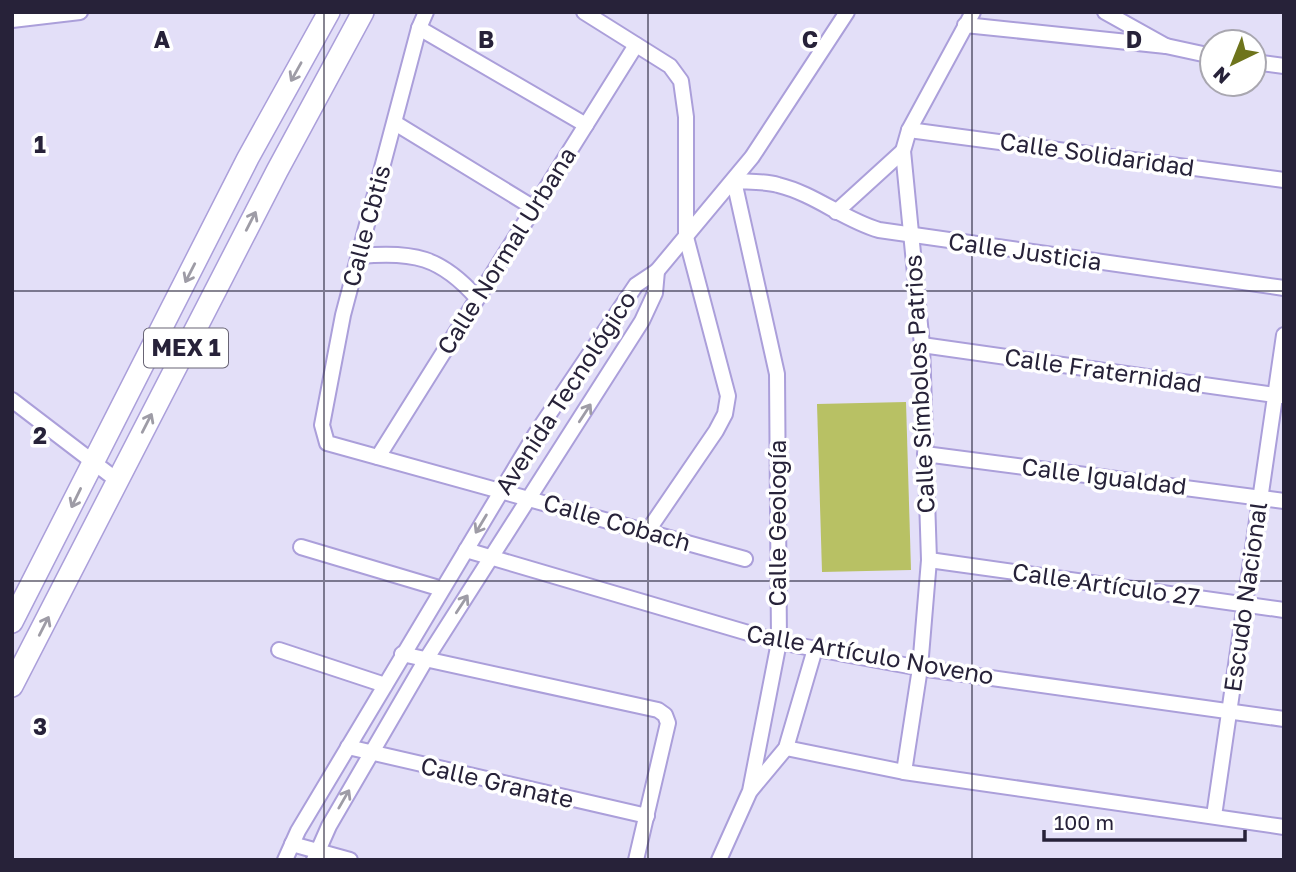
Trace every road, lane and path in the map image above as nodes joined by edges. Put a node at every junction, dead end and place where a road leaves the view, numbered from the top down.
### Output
1 (80, 12) edge
2 (329, 12) edge
3 (363, 12) edge
4 (426, 12) edge
5 (584, 12) edge
6 (847, 12) edge
7 (973, 12) edge
8 (1105, 12) edge
9 (12, 20) edge
10 (965, 25) junction
11 (419, 28) junction
12 (636, 45) junction
13 (1166, 46) junction
14 (1198, 53) edge
15 (395, 122) junction
16 (586, 125) junction
17 (909, 130) junction
18 (903, 151) junction
19 (248, 158) junction
20 (277, 170) junction
21 (1284, 180) edge
22 (734, 181) junction
23 (534, 208) junction
24 (836, 212) junction
25 (912, 236) junction
26 (687, 237) junction
27 (360, 256) junction
28 (657, 271) junction
29 (1284, 288) edge
30 (477, 298) junction
31 (1284, 335) edge
32 (922, 345) junction
33 (1280, 395) edge
34 (12, 400) edge
35 (327, 443) joint
36 (925, 454) junction
37 (377, 457) junction
38 (94, 463) junction
39 (118, 481) junction
40 (501, 491) junction
41 (527, 498) junction
42 (1260, 498) junction
43 (1284, 501) edge
44 (647, 532) junction
45 (301, 547) dead end
46 (466, 550) junction
47 (489, 558) junction
48 (745, 559) dead end
49 (929, 560) junction
50 (442, 589) junction
51 (1245, 605) junction
52 (1284, 610) edge
53 (12, 622) edge
54 (779, 642) junction
55 (815, 649) junction
56 (279, 650) dead end
57 (402, 654) junction
58 (425, 661) junction
59 (920, 668) junction
60 (385, 685) junction
61 (12, 686) edge
62 (1230, 712) junction
63 (1284, 719) edge
64 (348, 747) junction
65 (786, 748) junction
66 (370, 754) junction
67 (904, 772) junction
68 (750, 791) junction
69 (647, 816) junction
70 (1214, 816) junction
71 (1284, 827) edge
72 (292, 844) junction
73 (315, 856) edge
74 (285, 860) edge
75 (350, 860) edge
76 (636, 860) edge
77 (719, 860) edge

1 - 9 street
2 -> 19 highway, MEX 1
3 - 20 highway, MEX 1
4 - 11 street, Calle Cbtis
5 - 12 street
6 - 22 street
7 - 10 street, Calle Símbolos Patrios
8 - 13 street
10 - 13 street
10 - 17 street, Calle Símbolos Patrios
11 - 15 street, Calle Cbtis
11 - 16 street
12 - 16 street, Calle Normal Urbana
12 - 26 street
13 - 14 street
15 - 23 street
15 - 27 street, Calle Cbtis
16 - 23 street, Calle Normal Urbana
17 - 18 street, Calle Símbolos Patrios
17 - 21 street, Calle Solidaridad
18 - 24 street
18 - 25 street, Calle Símbolos Patrios
19 - 20 highway
19 -> 38 highway, MEX 1
39 -> 20 highway, MEX 1
22 - 24 street, Calle Justicia
22 - 26 street
22 - 54 street, Calle Geología
23 - 30 street, Calle Normal Urbana
24 - 25 street, Calle Justicia
25 - 29 street, Calle Justicia
25 - 32 street, Calle Símbolos Patrios
26 - 28 street
26 - 44 street
27 - 30 street
27 - 35 street, Calle Cbtis
28 - 40 street, Avenida Tecnológico
41 -> 28 street, Avenida Tecnológico
30 - 37 street, Calle Normal Urbana
31 - 33 street, Escudo Nacional
32 - 33 street, Calle Fraternidad
32 - 36 street, Calle Símbolos Patrios
33 - 42 street, Escudo Nacional
34 - 38 street
35 - 37 street, Calle Cobach
36 - 42 street, Calle Igualdad
36 - 49 street, Calle Símbolos Patrios
37 - 40 street, Calle Cobach
38 - 39 street
38 -> 53 highway, MEX 1
61 -> 39 highway, MEX 1
40 - 41 street, Calle Cobach
40 -> 46 street, Avenida Tecnológico
41 - 44 street, Calle Cobach
41 - 47 street, Avenida Tecnológico
42 - 43 street, Calle Igualdad
42 - 51 street, Escudo Nacional
44 - 48 street, Calle Cobach
45 - 50 street
46 - 47 street, Calle Artículo Noveno
46 - 50 street, Avenida Tecnológico
47 - 54 street, Calle Artículo Noveno
58 -> 47 street, Avenida Tecnológico
49 - 51 street, Calle Artículo 27
49 - 59 street, Calle Símbolos Patrios
50 - 57 street, Avenida Tecnológico
51 - 52 street, Calle Artículo 27
51 - 62 street, Escudo Nacional
54 - 55 street, Calle Artículo Noveno
54 - 68 street, Calle Geología
55 - 59 street, Calle Artículo Noveno
55 - 65 street
56 - 60 street
57 - 58 street
57 - 60 street, Avenida Tecnológico
58 - 66 street, Avenida Tecnológico
58 - 69 street
59 - 62 street, Calle Artículo Noveno
59 - 67 street, Calle Símbolos Patrios
60 - 64 street, Avenida Tecnológico
62 - 63 street, Calle Artículo Noveno
62 - 70 street, Escudo Nacional
64 - 66 street, Calle Granate
64 - 72 street, Avenida Tecnológico
65 - 67 street
65 - 68 street
66 - 69 street, Calle Granate
73 -> 66 street, Avenida Tecnológico
67 - 70 street
68 - 77 street, Calle Geología
69 - 76 street
70 - 71 street
72 - 73 street
72 - 74 street, Avenida Tecnológico
73 - 75 street

